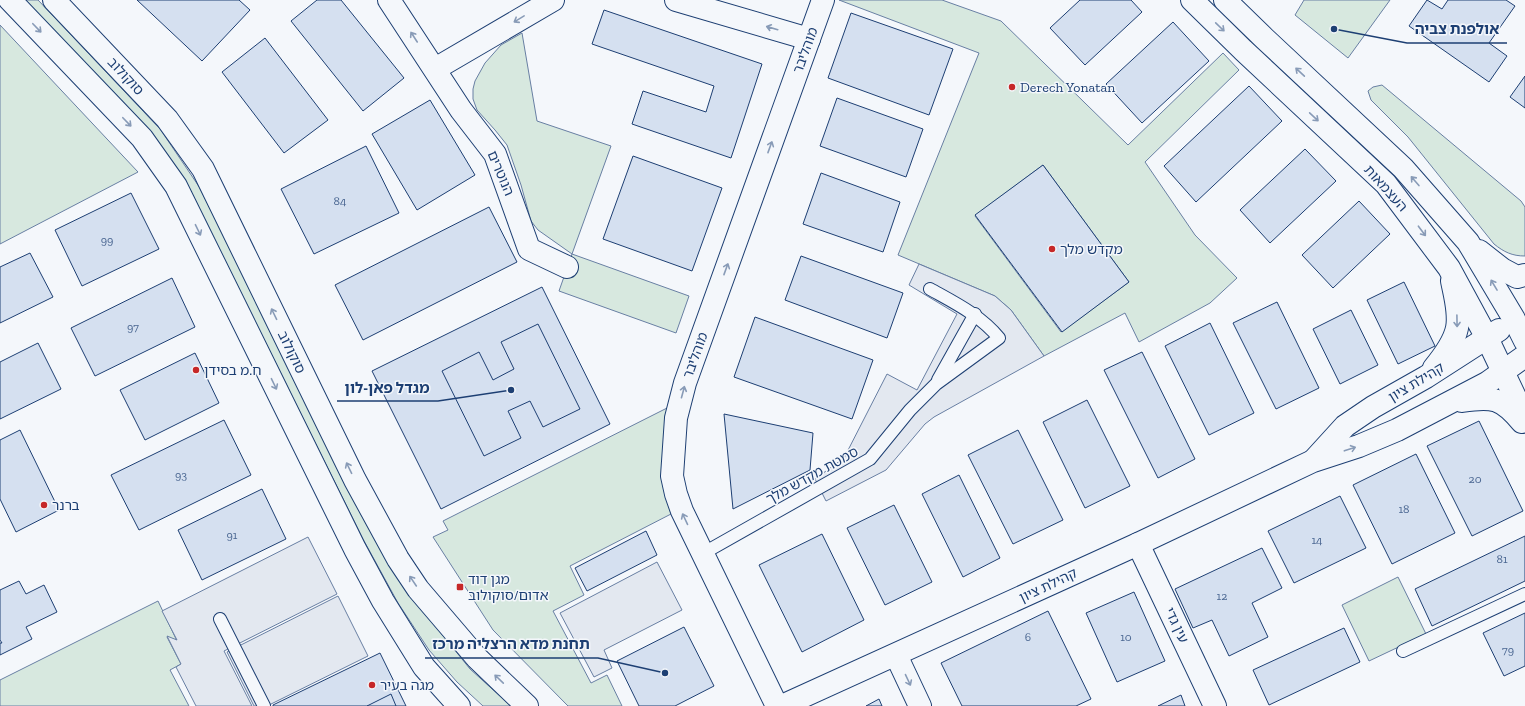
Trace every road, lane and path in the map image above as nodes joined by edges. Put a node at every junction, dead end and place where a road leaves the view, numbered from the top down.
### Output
1 (10, 0) edge
2 (54, 0) edge
3 (390, 0) edge
4 (553, 0) edge
5 (676, 0) edge
6 (823, 0) edge
7 (1192, 0) edge
8 (1225, 0) edge
9 (708, 4) edge
10 (809, 39) junction
11 (435, 69) junction
12 (1468, 242) junction
13 (567, 267) dead end
14 (1449, 268) junction
15 (1525, 275) edge
16 (930, 289) dead end
17 (975, 314) junction
18 (1519, 314) edge
19 (1487, 338) junction
20 (1525, 341) edge
21 (1525, 356) edge
22 (1504, 372) junction
23 (1426, 377) junction
24 (936, 384) junction
25 (1451, 402) junction
26 (1525, 418) edge
27 (1525, 426) edge
28 (1313, 461) junction
29 (1138, 544) junction
30 (702, 554) junction
31 (1525, 594) edge
32 (220, 619) dead end
33 (1403, 652) dead end
34 (896, 654) junction
35 (424, 667) junction
36 (264, 706) edge
37 (450, 706) edge
38 (459, 706) edge
39 (527, 706) edge
40 (777, 706) edge
41 (782, 706) edge
42 (920, 706) edge
43 (1215, 706) edge

1 -> 35 street
39 -> 2 street, סוקולוב
11 -> 3 street, הנוטרים
4 -> 11 street
5 - 9 street
6 - 10 street, מוהליבר
7 -> 14 street, העצמאות
12 -> 8 street, העצמאות
10 -> 9 street
30 -> 10 street, מוהליבר
11 - 13 street, הנוטרים
12 - 15 street
18 -> 12 street, העצמאות
14 - 19 street, העצמאות
14 -> 23 street
16 - 17 lane, סמטת מקדש מלך
17 - 24 lane, סמטת מקדש מלך
17 - 24 lane, סמטת מקדש מלך
18 - 19 street, קהילת ציון
18 - 20 street, העצמאות
19 - 22 street, העצמאות
19 - 23 street, קהילת ציון
21 - 22 street, קהילת ציון
22 - 25 street, קהילת ציון
22 - 26 street, העצמאות
23 - 28 street, קהילת ציון
24 - 30 lane, סמטת מקדש מלך
25 - 27 street
28 -> 25 street, קהילת ציון
28 - 29 street, קהילת ציון
29 - 34 street, קהילת ציון
29 - 43 street, עין גדי
30 - 40 street, מוהליבר
31 - 33 lane
32 - 36 lane
34 - 41 street, קהילת ציון
34 -> 42 street
35 - 37 street
35 - 38 street

